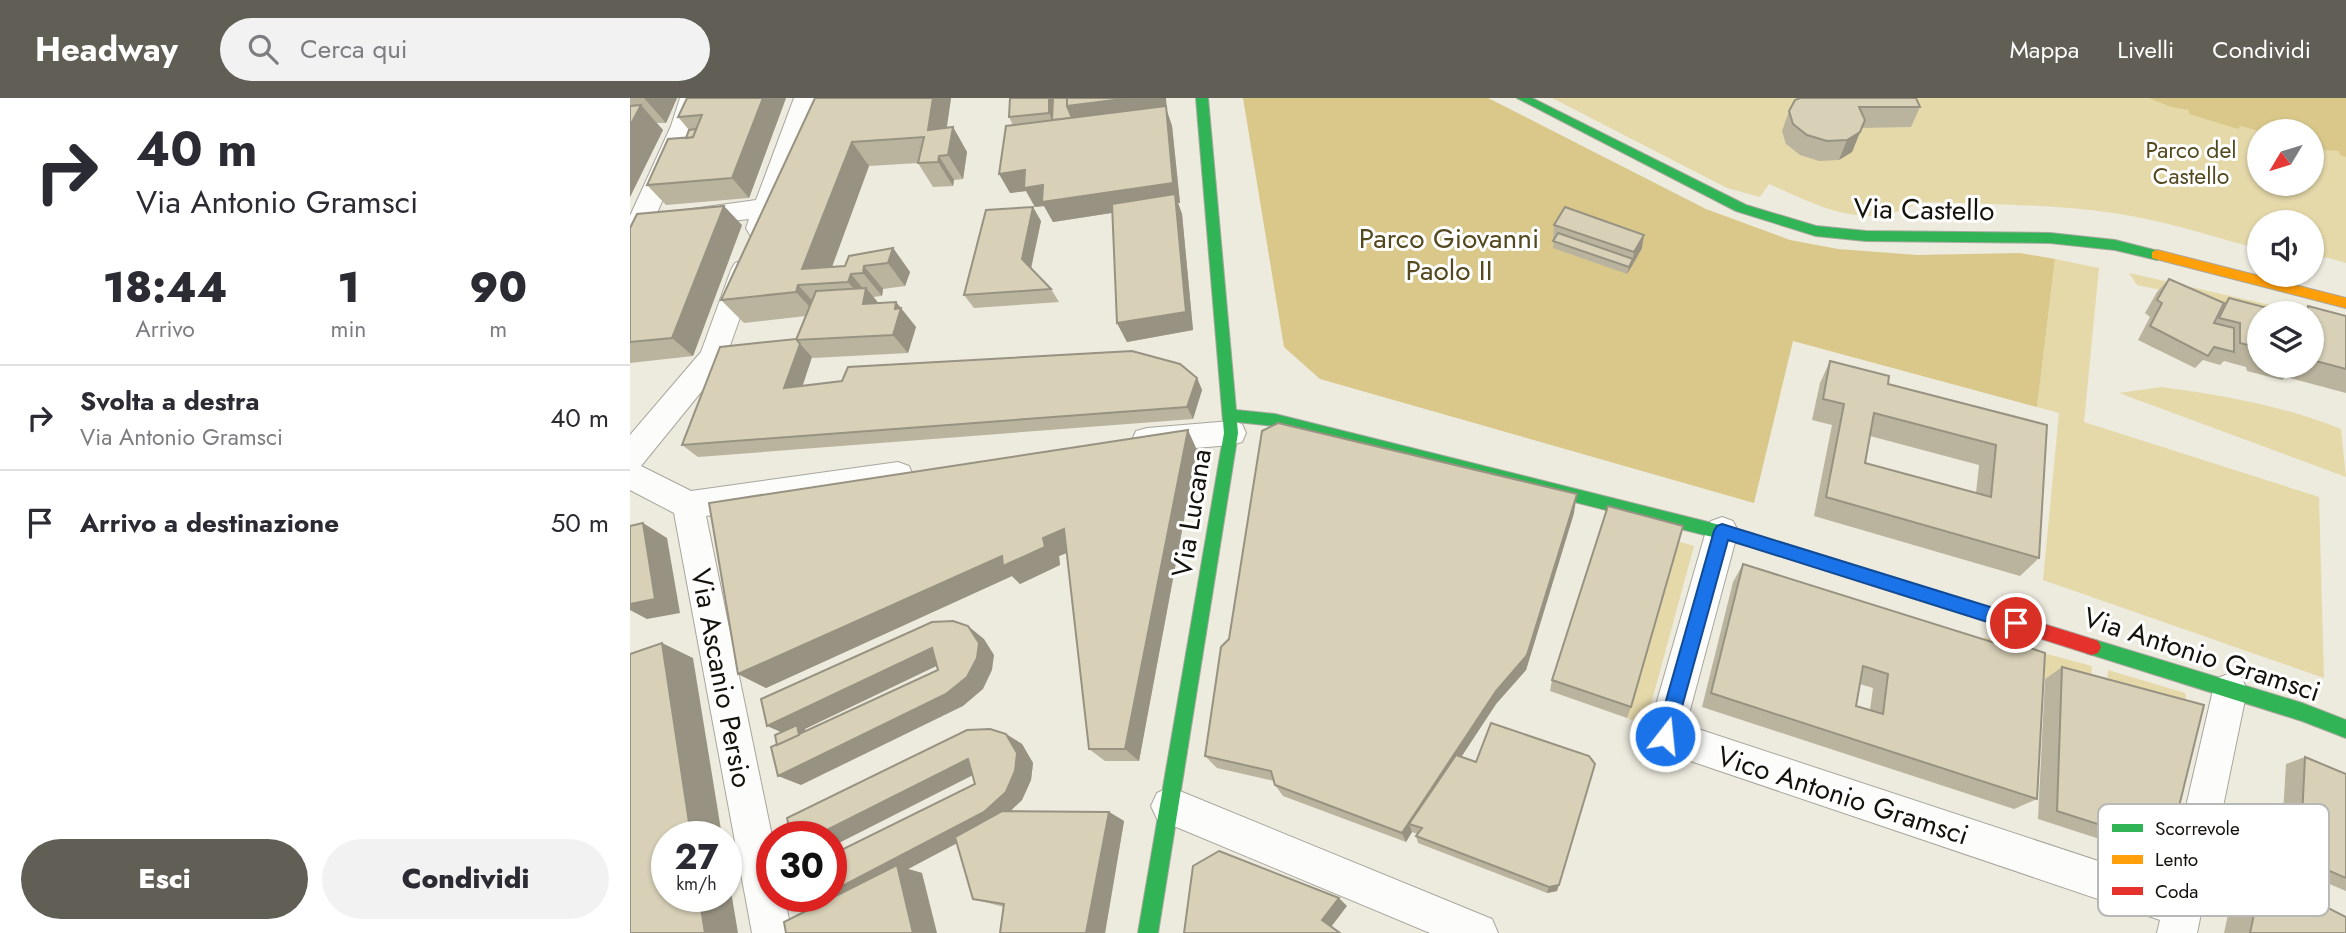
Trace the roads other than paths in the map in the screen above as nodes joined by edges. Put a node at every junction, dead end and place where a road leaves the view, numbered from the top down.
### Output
1 (692, 98) edge
2 (806, 98) edge
3 (1202, 98) edge
4 (1523, 98) edge
5 (766, 208) junction
6 (635, 234) edge
7 (2346, 303) edge
8 (1230, 424) junction
9 (1114, 444) edge
10 (630, 457) edge
11 (922, 471) edge
12 (630, 475) edge
13 (688, 505) junction
14 (1722, 531) junction
15 (2230, 690) junction
16 (2346, 729) edge
17 (2205, 804) edge
18 (1170, 806) junction
19 (2098, 891) edge
20 (772, 933) edge
21 (1148, 933) edge
22 (1478, 933) edge

1 - 6 street
2 - 5 street
3 - 8 street, Via Lucana
4 - 7 street, Via Castello
5 - 6 street
5 - 10 street
8 - 9 street
8 - 14 street, Via Antonio Gramsci
8 - 18 street, Via Lucana
11 - 13 street
12 - 13 street
13 - 20 street, Via Ascanio Persio
14 - 15 street, Via Antonio Gramsci
14 - 19 street, Vico Antonio Gramsci
15 - 16 street, Via Antonio Gramsci
15 - 17 street
18 - 21 street, Via Lucana
18 - 22 street

